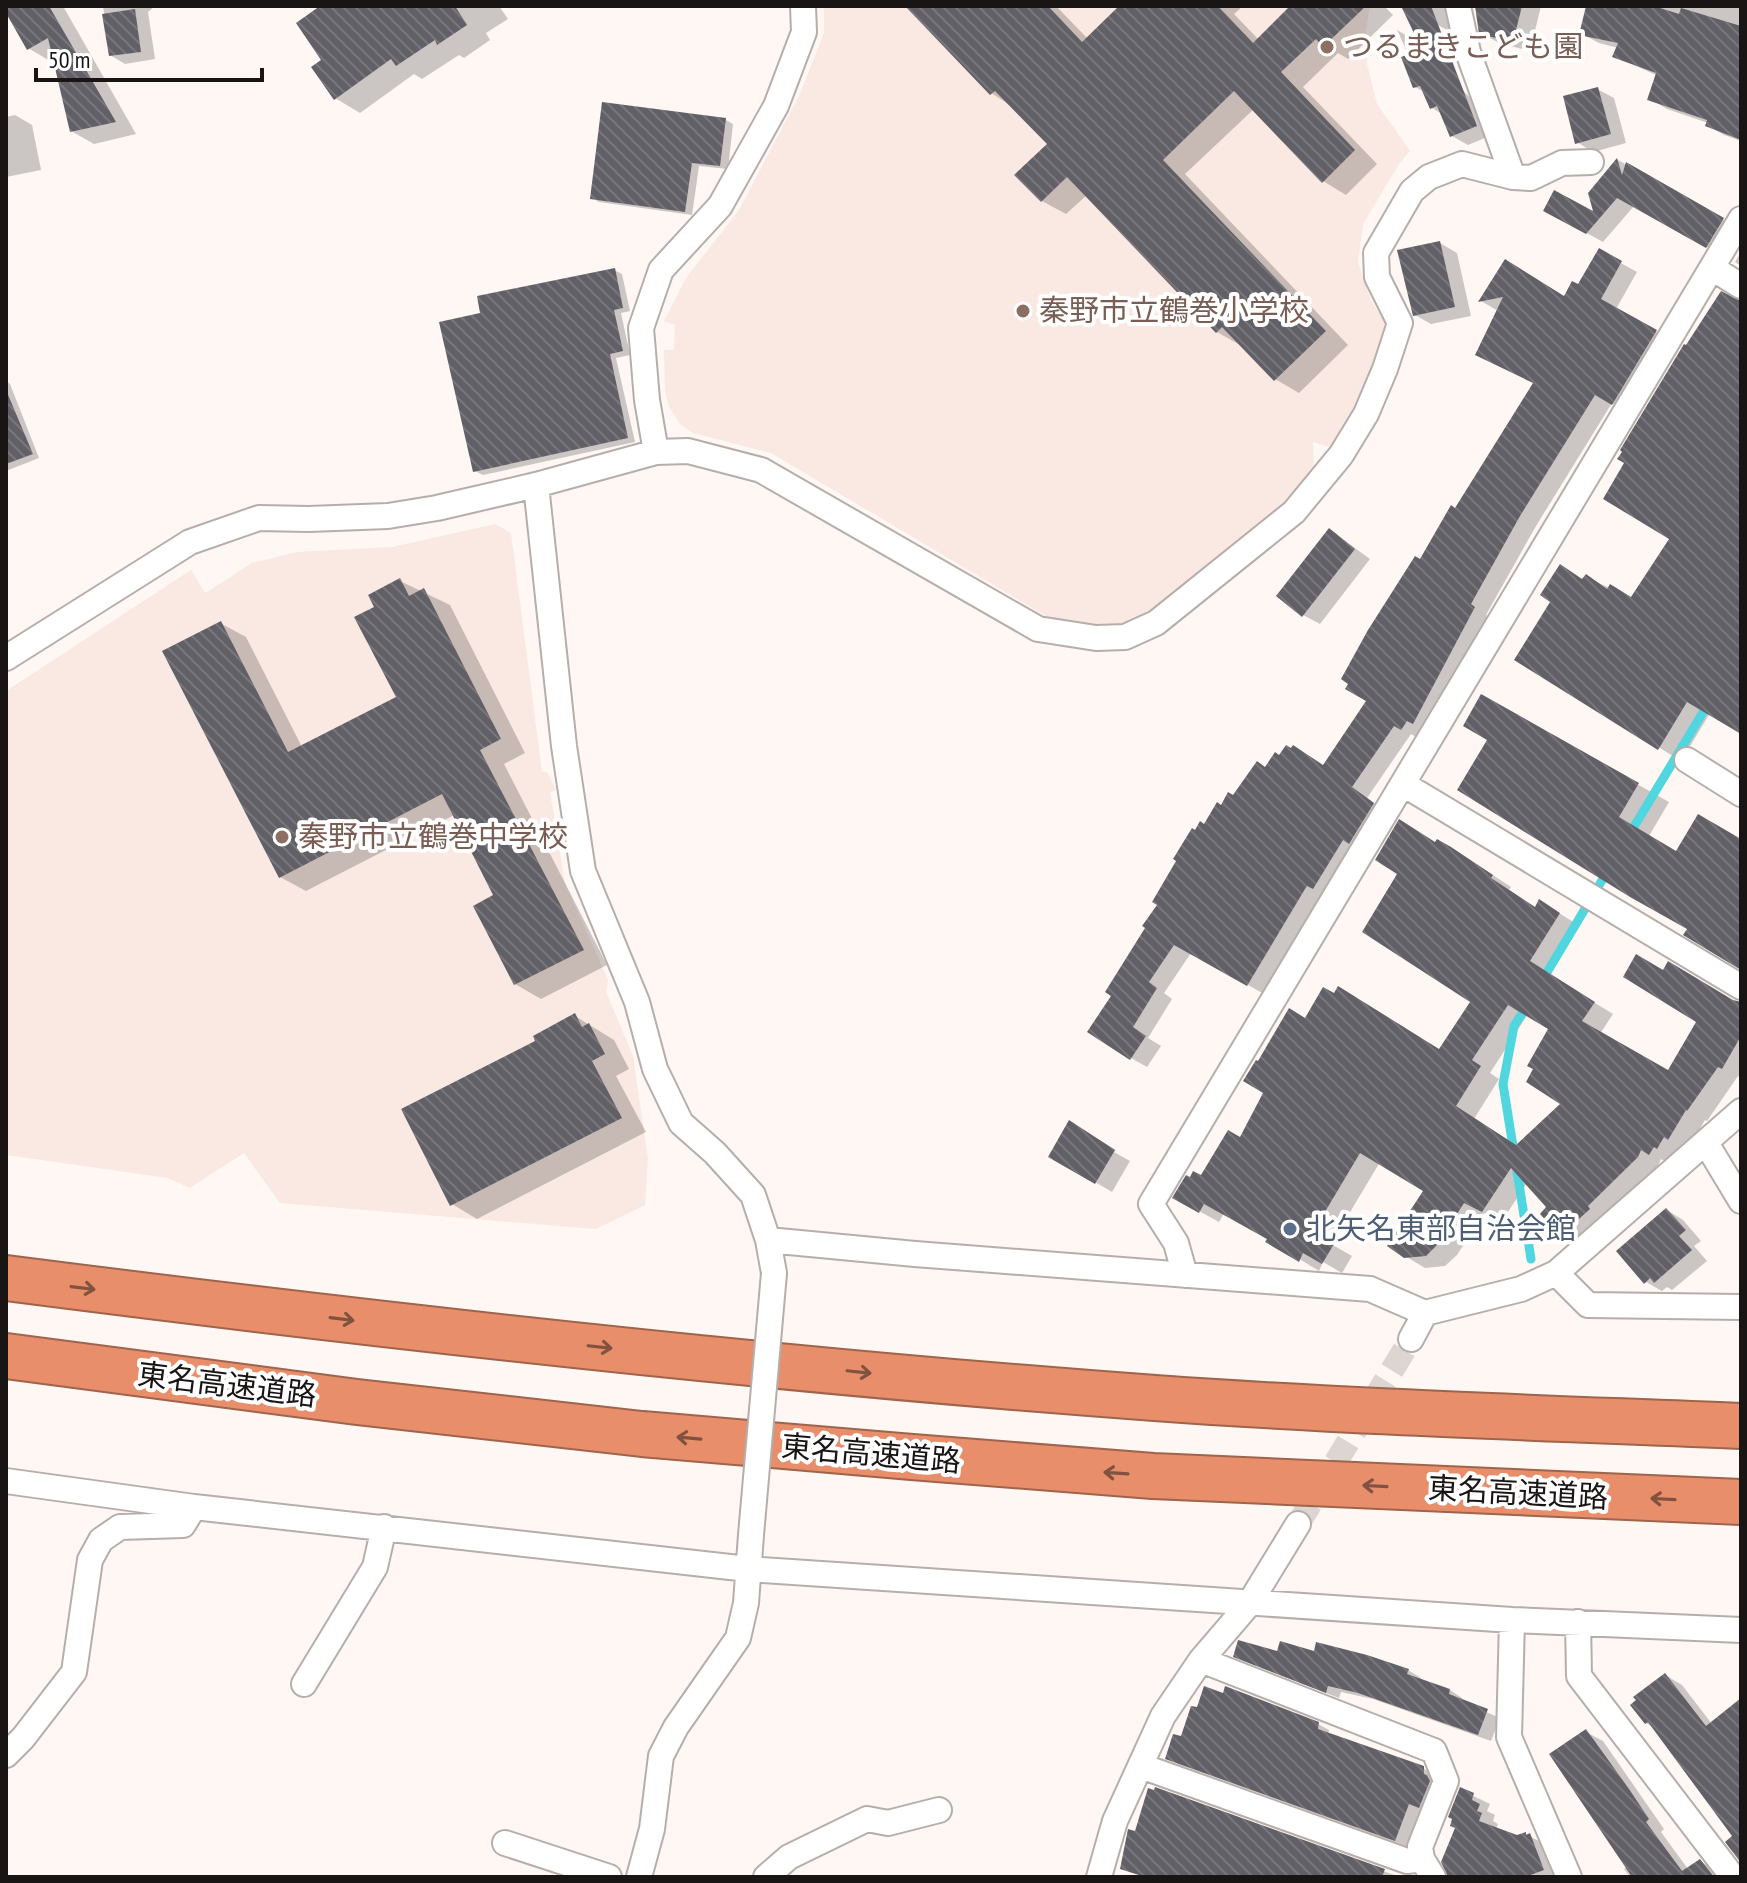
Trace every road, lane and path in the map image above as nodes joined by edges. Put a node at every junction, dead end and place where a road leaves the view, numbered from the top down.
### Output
1 (803, 6) edge
2 (1458, 6) edge
3 (1591, 162) dead end
4 (1513, 177) junction
5 (1741, 219) edge
6 (1712, 268) junction
7 (1741, 286) edge
8 (656, 452) junction
9 (536, 485) junction
10 (6, 658) edge
11 (1687, 760) dead end
12 (1403, 784) junction
13 (1741, 794) edge
14 (1741, 987) edge
15 (1741, 1111) edge
16 (1706, 1143) junction
17 (1741, 1201) edge
18 (768, 1240) junction
19 (1556, 1273) junction
20 (1185, 1275) junction
21 (6, 1278) edge
22 (1741, 1307) edge
23 (1425, 1313) junction
24 (1411, 1339) tunnel mouth
25 (6, 1356) edge
26 (1741, 1426) edge
27 (6, 1481) edge
28 (1741, 1502) edge
29 (194, 1507) junction
30 (1298, 1524) tunnel mouth
31 (384, 1527) junction
32 (748, 1569) junction
33 (1249, 1604) junction
34 (1512, 1620) junction
35 (1578, 1622) junction
36 (1736, 1635) edge
37 (1201, 1660) junction
38 (304, 1684) dead end
39 (6, 1755) edge
40 (1141, 1766) junction
41 (939, 1810) dead end
42 (505, 1843) dead end
43 (1427, 1868) edge
44 (609, 1877) edge
45 (639, 1877) edge
46 (766, 1877) edge
47 (1099, 1877) edge
48 (1569, 1877) edge
49 (1733, 1877) edge

1 - 8 street
2 - 4 street
3 - 4 street
4 - 8 street
5 - 6 street
6 - 7 street
6 - 12 street
8 - 9 street
9 - 10 street
9 - 18 street
11 - 13 street
12 - 14 street
12 - 20 street
15 - 16 street
16 - 17 street
16 - 19 street
18 - 20 street
18 - 32 street, bridge
19 - 22 street
19 - 23 street
20 - 23 street
21 -> 26 highway
23 - 24 street
28 -> 25 highway, 東名高速道路
27 - 29 street
29 - 31 street
29 - 39 street
30 - 33 street
31 - 32 street
31 - 38 street
32 - 33 street
32 - 45 street
33 - 34 street
33 - 37 street
34 - 35 street
34 - 48 street
35 - 36 street
35 - 49 street
37 - 40 street
37 - 43 street
40 - 43 street
40 - 47 street
41 - 46 street
42 - 44 street

